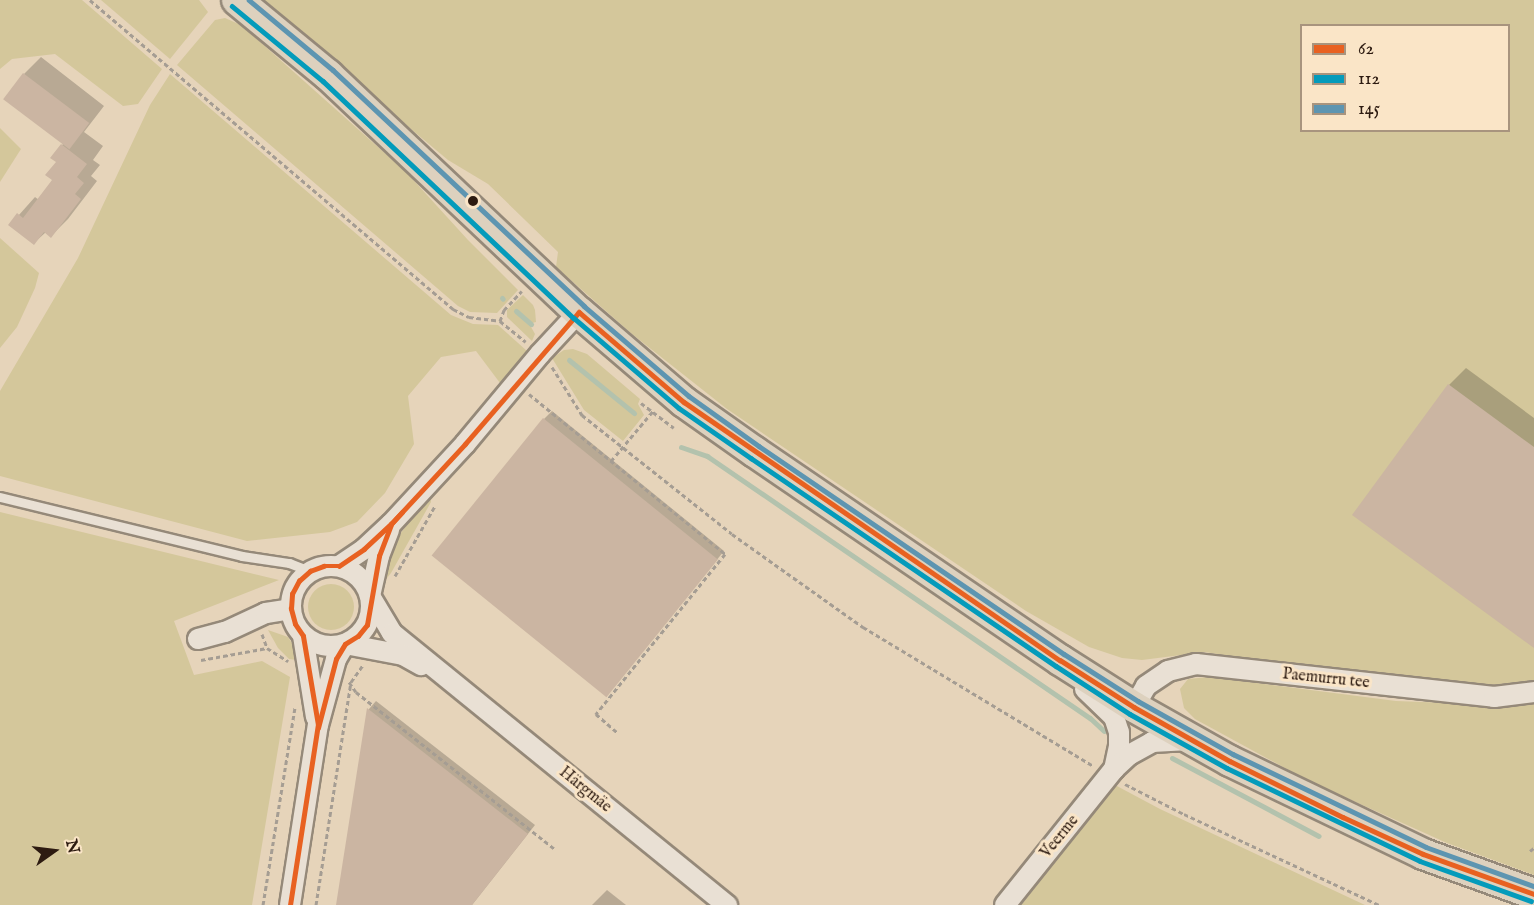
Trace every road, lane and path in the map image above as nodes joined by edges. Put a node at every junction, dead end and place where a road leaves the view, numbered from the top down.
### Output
1 (90, 0) edge
2 (237, 0) edge
3 (579, 312) junction
4 (540, 354) junction
5 (526, 391) dead end
6 (641, 403) dead end
7 (652, 411) junction
8 (674, 428) dead end
9 (622, 447) junction
10 (611, 461) junction
11 (0, 497) edge
12 (439, 499) dead end
13 (391, 524) junction
14 (339, 566) junction
15 (310, 571) junction
16 (393, 580) dead end
17 (370, 596) junction
18 (291, 609) junction
19 (303, 636) junction
20 (198, 639) dead end
21 (345, 644) junction
22 (378, 651) junction
23 (201, 660) dead end
24 (1060, 660) junction
25 (312, 674) junction
26 (442, 675) junction
27 (331, 677) junction
28 (351, 682) junction
29 (1534, 692) edge
30 (295, 704) dead end
31 (1134, 707) junction
32 (318, 725) junction
33 (617, 732) dead end
34 (1193, 739) junction
35 (1111, 772) junction
36 (1534, 848) edge
37 (555, 849) dead end
38 (1530, 851) dead end
39 (1534, 894) edge
40 (263, 905) edge
41 (290, 905) edge
42 (316, 905) edge
43 (727, 905) edge
44 (1005, 905) edge
45 (1379, 905) edge

1 - 4 path
2 - 3 main road
3 - 4 street
3 - 24 main road
4 - 9 path
4 - 13 street
5 - 10 path
6 - 7 path
7 - 8 path
7 - 9 path
9 - 10 path
9 - 35 path
10 - 33 path
11 - 15 lane
12 - 16 path
13 - 14 street
13 - 17 street
14 - 15 street
14 - 17 street
15 - 18 street
17 - 21 street
17 - 26 street, Härgmäe
18 - 19 street
18 - 20 street
19 - 21 street
19 - 25 street
21 - 22 street, Härgmäe
21 - 27 street
22 - 26 street, Härgmäe
22 - 28 path
23 - 25 path
24 - 31 main road
24 - 35 street, Veerme
25 - 32 street
26 - 43 street, Härgmäe
27 - 28 path
27 - 32 street
28 - 37 path
28 - 42 path
29 - 31 street, Paemurru tee
30 - 40 path
31 - 34 main road
32 - 41 street
34 - 35 street, Veerme
34 - 39 main road
35 - 44 street, Veerme
35 - 45 path
36 - 38 path

